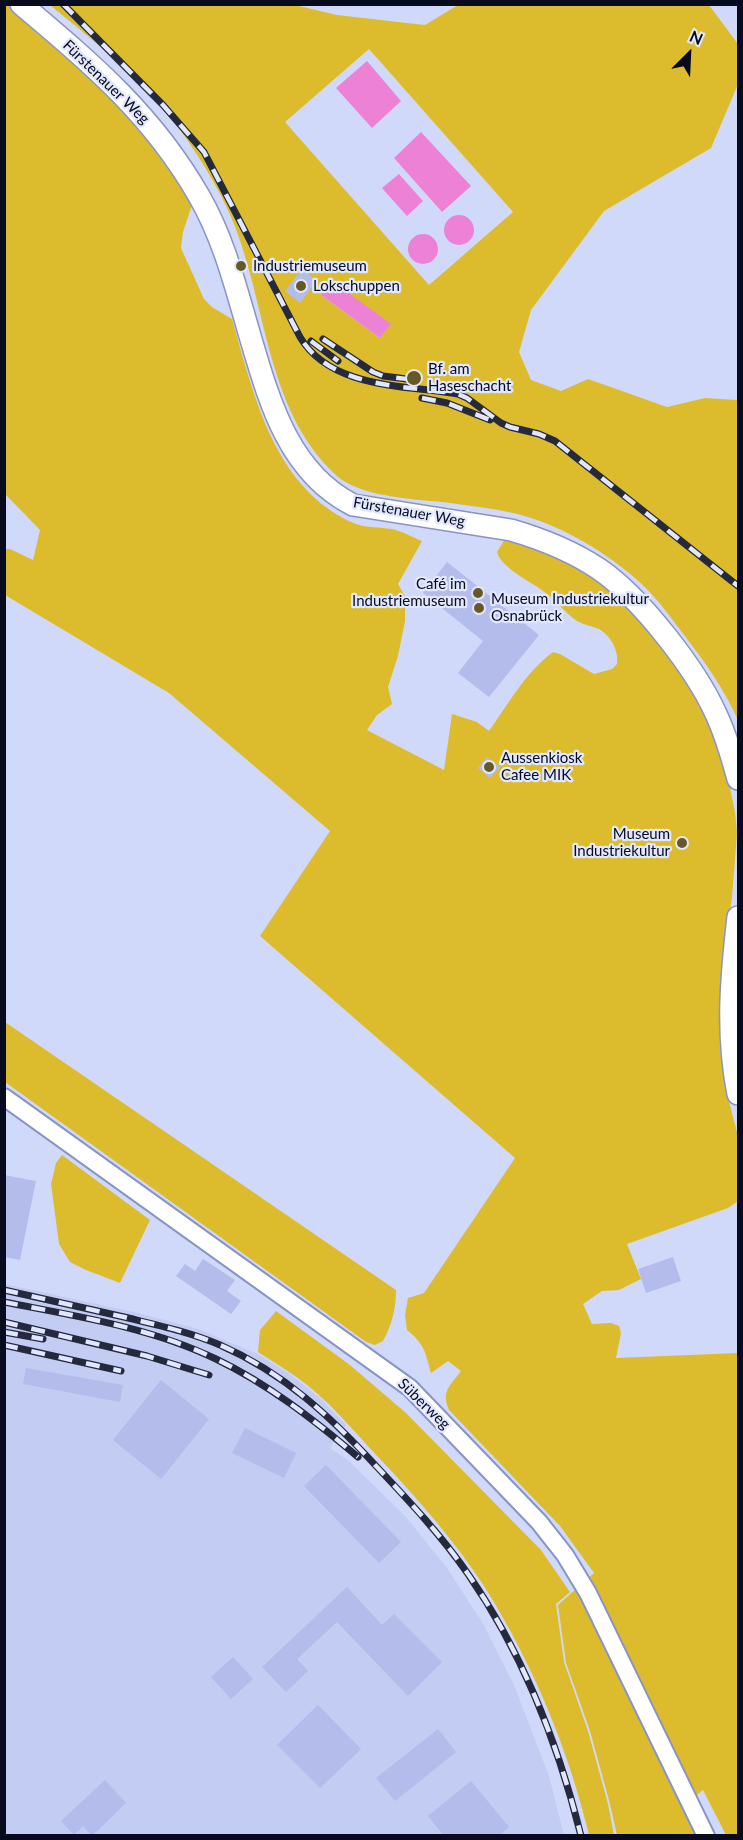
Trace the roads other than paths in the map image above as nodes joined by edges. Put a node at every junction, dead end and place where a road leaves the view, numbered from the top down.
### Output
1 (21, 4) edge
2 (738, 779) edge
3 (738, 918) edge
4 (738, 1094) edge
5 (4, 1097) edge
6 (706, 1836) edge

1 - 2 street, Fürstenauer Weg
3 - 4 street
5 - 6 street, Süberweg

